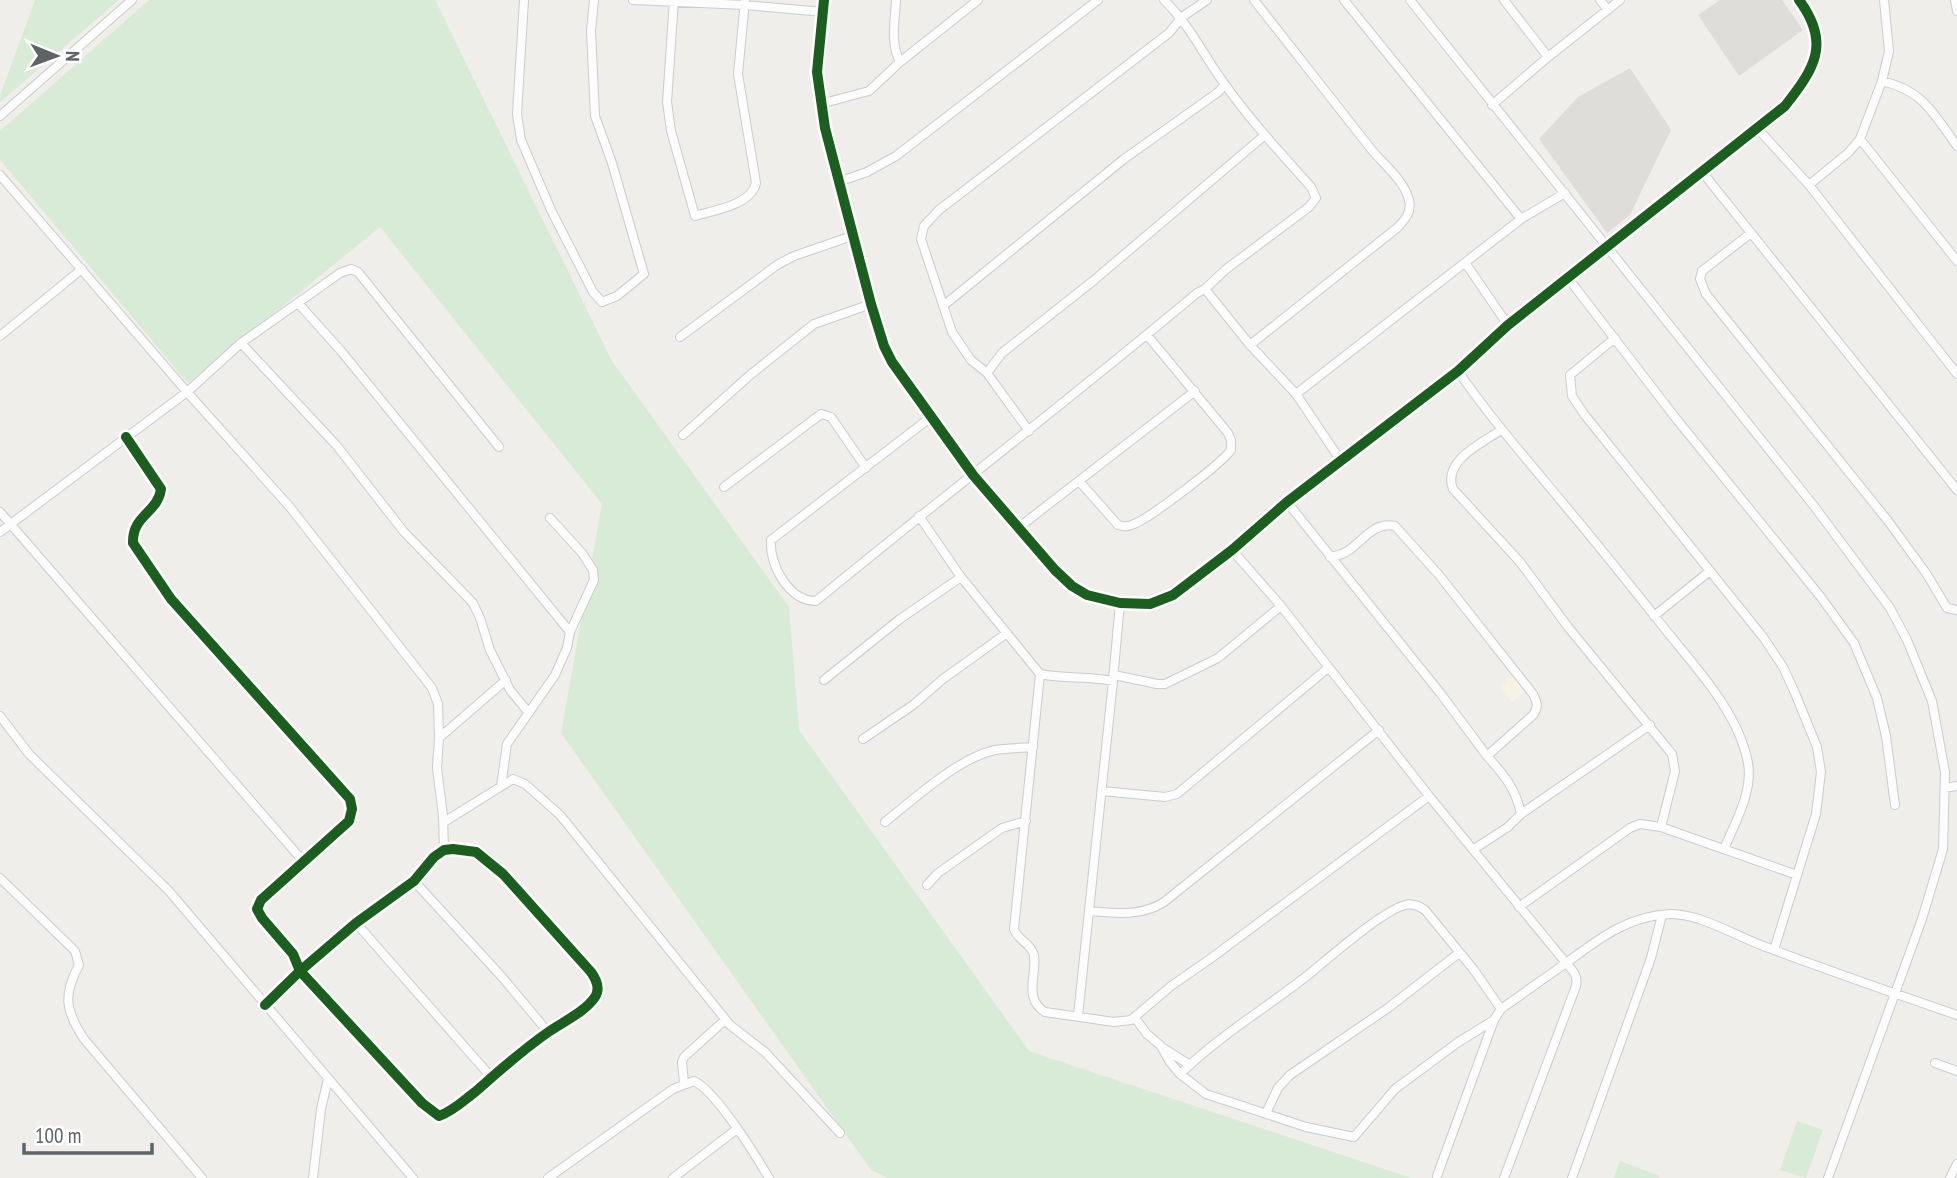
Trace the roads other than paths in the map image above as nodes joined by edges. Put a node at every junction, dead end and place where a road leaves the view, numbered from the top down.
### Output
1 (132, 0) edge
2 (524, 0) edge
3 (594, 0) edge
4 (634, 0) edge
5 (824, 0) edge
6 (896, 0) edge
7 (978, 0) edge
8 (1098, 0) edge
9 (1164, 0) edge
10 (1207, 0) edge
11 (1254, 0) edge
12 (1344, 0) edge
13 (1409, 0) edge
14 (1504, 0) edge
15 (1600, 0) edge
16 (1620, 0) edge
17 (1799, 0) edge
18 (1884, 0) edge
19 (1955, 0) edge
20 (674, 1) edge
21 (745, 2) edge
22 (968, 4) edge
23 (1608, 10) junction
24 (1957, 11) edge
25 (823, 12) junction
26 (1182, 17) junction
27 (1548, 57) junction
28 (900, 62) junction
29 (1882, 81) junction
30 (1225, 85) junction
31 (820, 104) junction
32 (1492, 105) junction
33 (0, 116) edge
34 (1758, 129) junction
35 (1265, 135) junction
36 (1860, 139) junction
37 (1957, 146) edge
38 (1703, 173) junction
39 (0, 175) edge
40 (838, 182) junction
41 (1809, 185) junction
42 (1565, 193) junction
43 (1521, 219) junction
44 (1751, 233) junction
45 (852, 236) junction
46 (1606, 247) junction
47 (1957, 261) edge
48 (1466, 264) junction
49 (82, 269) junction
50 (1568, 278) junction
51 (1205, 289) junction
52 (298, 303) junction
53 (871, 303) junction
54 (943, 306) junction
55 (1508, 325) junction
56 (1147, 335) junction
57 (0, 336) edge
58 (681, 337) dead end
59 (1615, 338) junction
60 (241, 343) junction
61 (1250, 345) junction
62 (1458, 371) junction
63 (987, 373) junction
64 (1957, 374) edge
65 (1195, 391) junction
66 (187, 393) junction
67 (1296, 394) junction
68 (931, 417) junction
69 (1028, 430) junction
70 (1501, 430) junction
71 (683, 435) dead end
72 (126, 438) junction
73 (499, 447) dead end
74 (1341, 461) junction
75 (866, 468) junction
76 (973, 475) junction
77 (1079, 481) junction
78 (724, 487) dead end
79 (1957, 490) edge
80 (1287, 502) junction
81 (0, 512) edge
82 (919, 516) junction
83 (550, 518) dead end
84 (10, 524) junction
85 (1018, 528) junction
86 (0, 532) edge
87 (1231, 550) junction
88 (1330, 557) junction
89 (1710, 571) junction
90 (961, 577) junction
91 (1120, 603) junction
92 (1281, 606) junction
93 (1957, 610) edge
94 (1654, 616) junction
95 (570, 632) junction
96 (1007, 633) junction
97 (1328, 668) junction
98 (1040, 674) junction
99 (1113, 678) junction
100 (506, 680) junction
101 (824, 680) dead end
102 (529, 713) junction
103 (0, 716) edge
104 (1650, 725) junction
105 (1379, 730) junction
106 (439, 737) junction
107 (863, 739) dead end
108 (1033, 747) junction
109 (1487, 756) junction
110 (501, 786) junction
111 (1957, 786) edge
112 (1945, 788) junction
113 (1102, 791) junction
114 (1429, 796) junction
115 (1895, 805) dead end
116 (1521, 814) junction
117 (1026, 821) junction
118 (444, 822) junction
119 (885, 822) dead end
120 (1661, 827) junction
121 (1474, 849) junction
122 (1724, 849) junction
123 (444, 850) junction
124 (303, 861) junction
125 (1797, 875) junction
126 (0, 878) edge
127 (414, 881) junction
128 (927, 885) dead end
129 (1519, 908) junction
130 (1089, 911) junction
131 (1662, 915) junction
132 (356, 923) junction
133 (1774, 950) junction
134 (1459, 953) junction
135 (1566, 963) junction
136 (300, 971) junction
137 (1895, 993) junction
138 (265, 1005) junction
139 (1502, 1009) junction
140 (1957, 1015) edge
141 (1078, 1016) junction
142 (1135, 1018) junction
143 (725, 1020) junction
144 (1494, 1020) junction
145 (548, 1032) junction
146 (1161, 1046) junction
147 (1935, 1063) dead end
148 (1190, 1065) junction
149 (1957, 1070) edge
150 (1180, 1074) junction
151 (492, 1077) junction
152 (328, 1079) junction
153 (684, 1083) junction
154 (1266, 1113) junction
155 (737, 1129) junction
156 (839, 1133) dead end
157 (1957, 1164) edge
158 (1437, 1176) dead end
159 (202, 1178) edge
160 (313, 1178) edge
161 (413, 1178) edge
162 (548, 1178) edge
163 (673, 1178) edge
164 (769, 1178) edge
165 (1504, 1178) edge
166 (1572, 1178) edge
167 (1828, 1178) edge
168 (1950, 1178) edge

1 - 33 street
2 - 3 street
4 - 20 street
5 - 25 street
6 - 28 street
7 - 22 street
8 - 40 street
9 - 26 street
10 - 26 street
11 - 61 street
12 - 43 street
13 - 32 street
14 - 27 street
15 - 23 street
16 - 23 street
17 - 34 street
18 - 29 street
19 - 24 street
20 - 21 street
20 - 21 street
21 - 25 street
22 - 28 street
23 - 27 street
25 - 31 street
26 - 30 street
26 - 54 street
27 - 32 street
28 - 31 street
29 - 36 street
29 - 37 street
30 - 35 street
30 - 54 street
31 - 40 street
32 - 42 street
34 - 38 street
34 - 41 street
35 - 51 street
35 - 63 street
36 - 41 street
36 - 47 street
38 - 44 street
38 - 46 street
39 - 49 street
40 - 45 street
41 - 64 street
42 - 43 street
42 - 46 street
43 - 48 street
44 - 79 street
44 - 93 street
45 - 53 street
45 - 58 street
46 - 50 street
46 - 112 street
48 - 55 street
48 - 67 street
49 - 57 street
49 - 66 street
50 - 55 street
50 - 59 street
51 - 56 street
51 - 61 street
52 - 60 street
52 - 73 street
52 - 95 street
53 - 68 street
53 - 71 street
54 - 63 street
55 - 62 street
56 - 65 street
56 - 69 street
59 - 89 street
59 - 115 street
60 - 66 street
60 - 100 street
61 - 67 street
62 - 70 street
62 - 74 street
63 - 69 street
65 - 77 street
65 - 77 street
66 - 72 street
66 - 106 street
67 - 74 street
68 - 75 street
68 - 76 street
69 - 76 street
70 - 94 street
70 - 104 street
72 - 84 street
72 - 124 street
74 - 80 street
75 - 78 street
75 - 82 street
76 - 82 street
76 - 85 street
77 - 85 street
80 - 87 street
80 - 88 street
81 - 84 street
82 - 90 street
83 - 95 street
84 - 86 street
84 - 124 street
85 - 91 street
87 - 91 street
87 - 92 street
88 - 109 street
88 - 109 street
89 - 94 street
89 - 125 street
90 - 96 street
90 - 101 street
91 - 99 street
92 - 97 street
92 - 99 street
94 - 122 street
95 - 102 street
96 - 98 street
96 - 107 street
97 - 105 street
97 - 113 street
98 - 99 street
98 - 108 street
99 - 113 street
100 - 102 street
100 - 106 street
102 - 110 street
103 - 138 street
104 - 116 street
104 - 120 street
105 - 114 street
105 - 130 street
106 - 118 street
108 - 117 street
108 - 119 street
109 - 116 street
110 - 118 street
110 - 143 street
111 - 112 street
112 - 137 street
113 - 130 street
114 - 121 street
114 - 142 street
116 - 121 street
117 - 128 street
117 - 141 street
118 - 123 street
120 - 122 street
120 - 129 street
121 - 129 street
122 - 125 street
123 - 127 street
123 - 145 street
124 - 136 street
125 - 133 street
126 - 159 street
127 - 132 street
127 - 145 street
129 - 135 street
130 - 141 street
131 - 133 street
131 - 135 street
131 - 166 street
132 - 136 street
132 - 151 street
133 - 137 street
134 - 139 street
134 - 148 street
134 - 154 street
135 - 139 street
135 - 165 street
136 - 138 street
136 - 151 street
137 - 140 street
137 - 167 street
138 - 152 street
139 - 144 street
141 - 142 street
142 - 146 street
143 - 153 street
143 - 156 street
144 - 154 street
144 - 158 street
145 - 151 street
146 - 148 street
146 - 150 street
147 - 149 street
148 - 150 street
150 - 154 street
152 - 160 street
152 - 161 street
153 - 155 street
153 - 162 street
155 - 163 street
155 - 164 street
157 - 168 street

